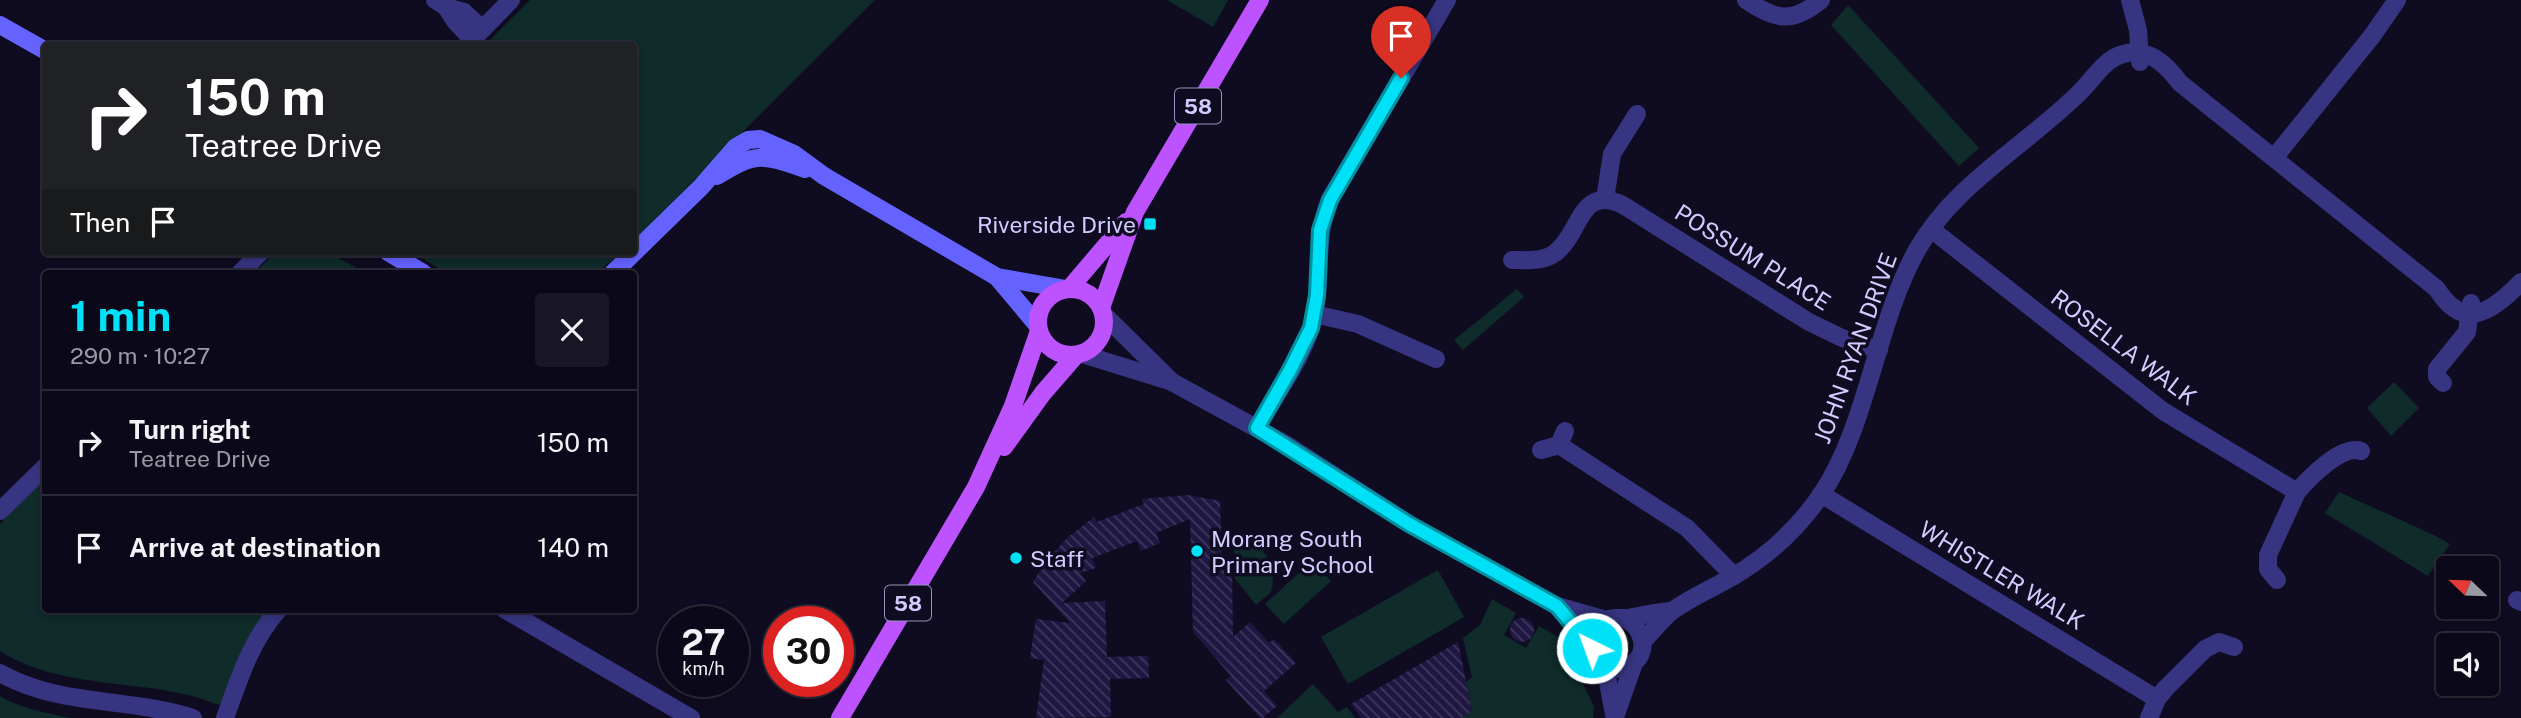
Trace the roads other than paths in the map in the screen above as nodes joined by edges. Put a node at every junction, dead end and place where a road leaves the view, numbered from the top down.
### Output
1 (511, 0) edge
2 (1260, 0) edge
3 (1447, 0) edge
4 (1746, 0) edge
5 (1821, 0) edge
6 (2130, 0) edge
7 (2398, 0) edge
8 (441, 3) edge
9 (0, 25) edge
10 (473, 38) edge
11 (42, 49) edge
12 (2139, 57) junction
13 (1637, 114) dead end
14 (2274, 159) junction
15 (1605, 199) junction
16 (1135, 212) junction
17 (1931, 229) junction
18 (637, 250) edge
19 (257, 256) edge
20 (395, 256) edge
21 (630, 256) edge
22 (1512, 260) dead end
23 (2521, 268) edge
24 (243, 270) edge
25 (418, 270) edge
26 (616, 270) edge
27 (997, 277) junction
28 (2521, 282) edge
29 (1068, 289) junction
30 (2471, 308) junction
31 (1102, 311) junction
32 (1314, 314) junction
33 (1038, 328) junction
34 (1879, 350) junction
35 (1079, 355) junction
36 (1436, 359) dead end
37 (1172, 382) junction
38 (2443, 383) dead end
39 (1257, 428) junction
40 (1541, 450) dead end
41 (2361, 451) dead end
42 (42, 470) edge
43 (976, 487) junction
44 (2297, 492) junction
45 (1821, 494) junction
46 (0, 511) edge
47 (1734, 576) junction
48 (2277, 580) dead end
49 (1557, 606) junction
50 (1672, 611) junction
51 (275, 613) edge
52 (511, 613) edge
53 (1615, 619) junction
54 (1643, 641) junction
55 (2234, 647) dead end
56 (1592, 648) junction
57 (1634, 663) junction
58 (1605, 666) junction
59 (0, 673) edge
60 (2157, 699) junction
61 (1615, 717) edge
62 (193, 718) edge
63 (225, 718) edge
64 (691, 718) edge
65 (841, 718) edge
66 (2149, 718) edge

1 - 10 street
2 - 16 main road, 58
3 - 32 street
4 - 5 street
6 - 12 street
7 - 14 street
8 - 10 street
9 - 11 street
12 - 14 street
12 - 17 street, JOHN RYAN DRIVE
13 - 15 street
14 - 30 street
15 - 22 street
15 - 34 street, POSSUM PLACE
16 - 29 main road, 58
16 - 31 main road, 58
17 - 34 street, JOHN RYAN DRIVE
17 - 44 street, ROSELLA WALK
18 - 27 street
19 - 24 street
20 - 25 street
21 - 26 street
23 - 30 street
27 - 29 street
27 - 33 street
28 - 30 street
29 - 31 main road
29 - 33 main road, 58
30 - 38 street
31 - 35 main road, 58
31 - 37 street
32 - 36 street
32 - 39 street
33 - 35 main road
33 - 43 main road, 58
34 - 45 street, JOHN RYAN DRIVE
35 - 37 street
35 - 43 main road, 58
37 - 39 street
39 - 49 street
40 - 47 street
41 - 44 street
42 - 46 street
43 - 65 main road, 58
44 - 48 street
45 - 47 street, JOHN RYAN DRIVE
45 - 60 street, WHISTLER WALK
47 - 50 street, JOHN RYAN DRIVE
49 - 53 street
49 - 56 street
50 - 53 street, JOHN RYAN DRIVE
50 - 54 street, JOHN RYAN DRIVE
51 - 63 street
52 - 64 street
53 - 54 street
53 - 56 street
54 - 57 street
55 - 60 street
56 - 58 street
57 - 58 street
57 - 61 street
58 - 61 street
59 - 62 street
60 - 66 street

